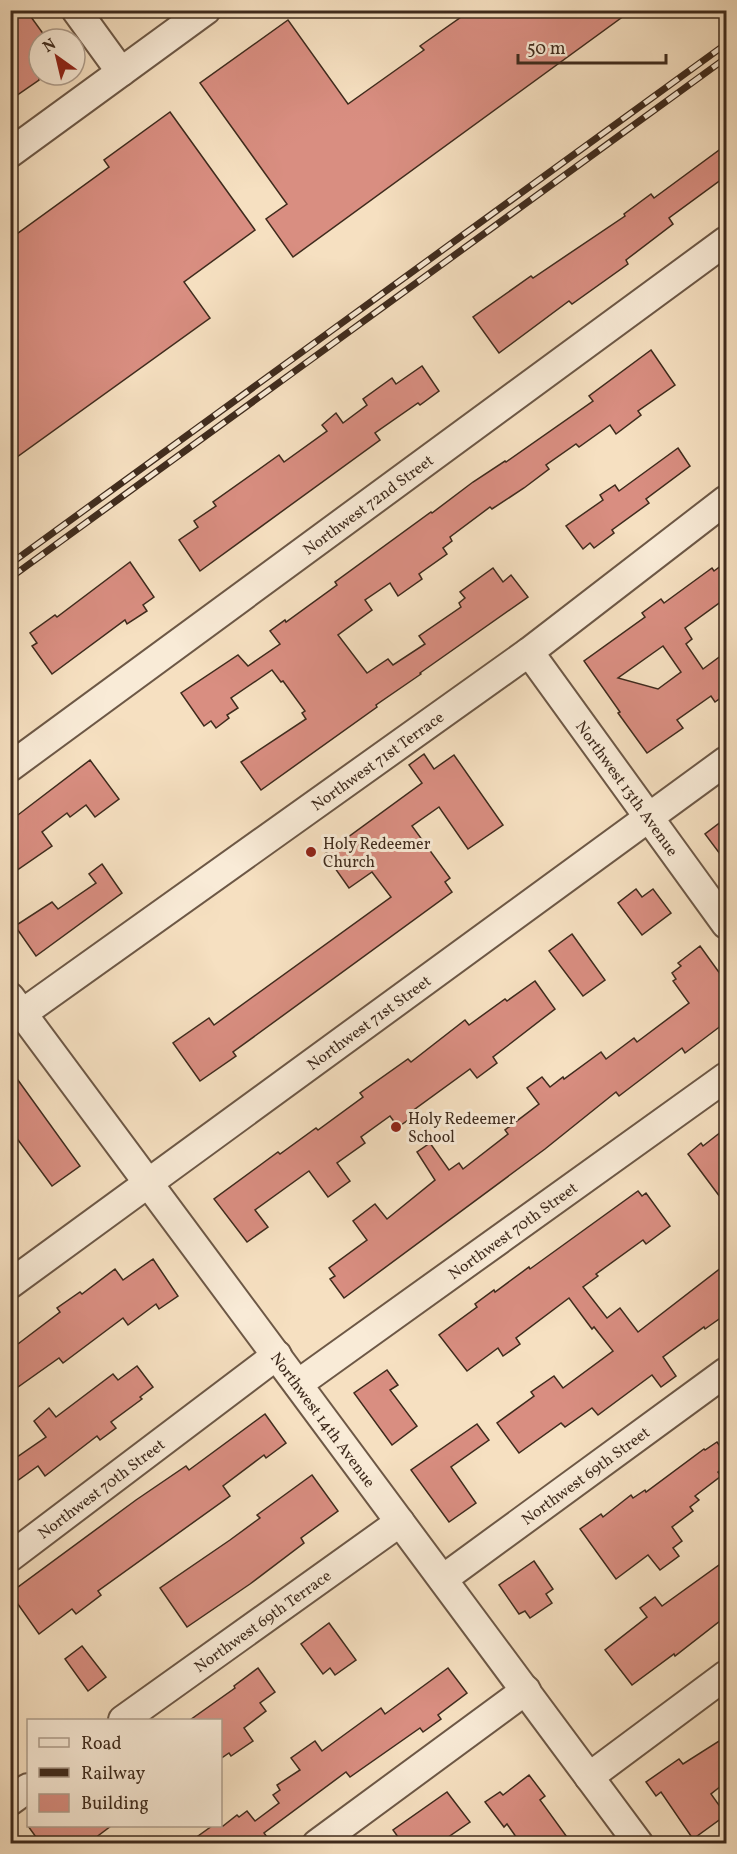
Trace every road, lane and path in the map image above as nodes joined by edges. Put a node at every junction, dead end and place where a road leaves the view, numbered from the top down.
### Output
1 (76, 10) edge
2 (206, 10) edge
3 (121, 72) junction
4 (10, 153) edge
5 (726, 241) edge
6 (726, 500) edge
7 (529, 652) junction
8 (726, 761) edge
9 (10, 767) edge
10 (650, 817) junction
11 (726, 924) edge
12 (17, 1005) edge
13 (726, 1077) edge
14 (149, 1184) junction
15 (10, 1284) edge
16 (277, 1355) junction
17 (726, 1372) edge
18 (298, 1384) junction
19 (400, 1522) junction
20 (10, 1557) edge
21 (443, 1580) junction
22 (726, 1675) edge
23 (526, 1690) junction
24 (124, 1719) edge
25 (590, 1777) junction
26 (27, 1789) edge
27 (10, 1801) edge
28 (317, 1844) edge
29 (639, 1844) edge

1 - 3 street
2 - 3 street
3 - 4 street
5 - 9 street, Northwest 72nd Street
6 - 7 street, Northwest 71st Terrace
7 - 10 street, Northwest 13th Avenue
7 - 12 street, Northwest 71st Terrace
8 - 10 street, Northwest 71st Street
10 - 11 street, Northwest 13th Avenue
10 - 14 street, Northwest 71st Street
12 - 14 street, Northwest 14th Avenue
13 - 18 street, Northwest 70th Street
14 - 15 street, Northwest 71st Street
14 - 16 street, Northwest 14th Avenue
16 - 18 street, Northwest 14th Avenue
16 - 20 street, Northwest 70th Street
17 - 21 street, Northwest 69th Street
18 - 19 street, Northwest 14th Avenue
19 - 21 street, Northwest 14th Avenue
19 - 24 street, Northwest 69th Terrace
21 - 23 street, Northwest 14th Avenue
22 - 25 street
23 - 25 street, Northwest 14th Avenue
23 - 28 street
25 - 29 street, Northwest 14th Avenue
26 - 27 street

